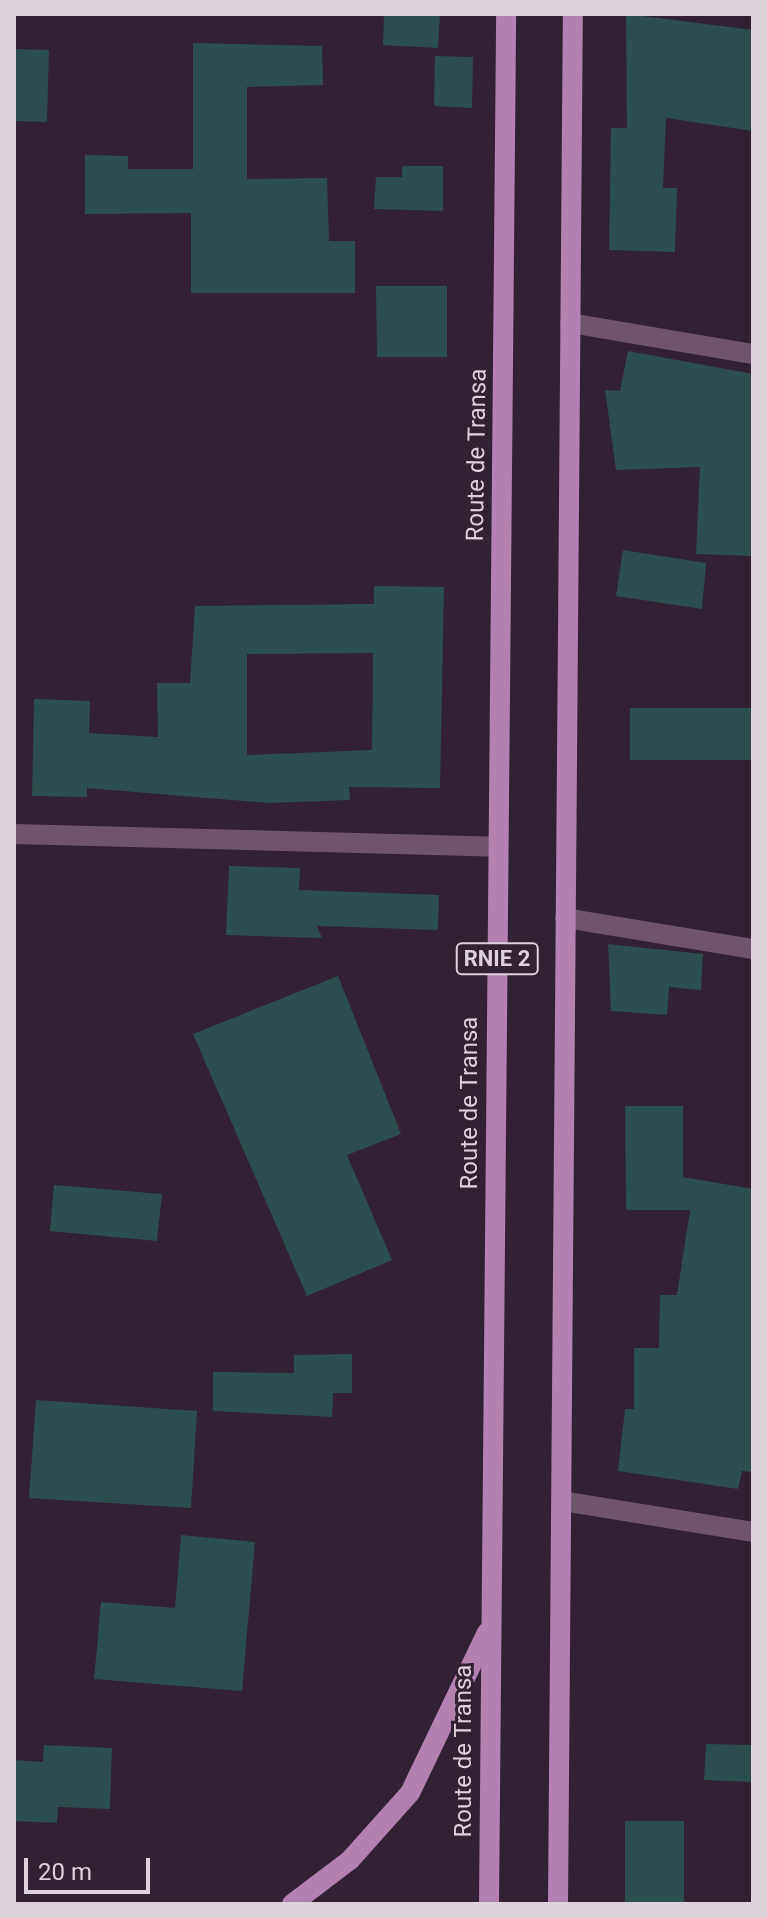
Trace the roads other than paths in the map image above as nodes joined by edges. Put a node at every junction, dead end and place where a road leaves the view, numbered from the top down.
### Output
1 (506, 14) edge
2 (573, 14) edge
3 (570, 323) junction
4 (753, 354) edge
5 (14, 834) edge
6 (498, 847) junction
7 (565, 918) junction
8 (753, 949) edge
9 (562, 1501) junction
10 (753, 1532) edge
11 (491, 1625) junction
12 (292, 1904) edge
13 (489, 1904) edge
14 (558, 1904) edge

1 - 6 main road, Route de Transa / RNIE 2
2 - 3 main road, RNIE 2
3 - 4 street
3 - 7 main road, RNIE 2
5 - 6 street
6 - 11 main road, Route de Transa / RNIE 2
7 - 8 street
7 - 9 main road, RNIE 2
9 - 10 street
9 - 14 main road, RNIE 2
11 - 12 main road
11 - 13 main road, Route de Transa / RNIE 2

